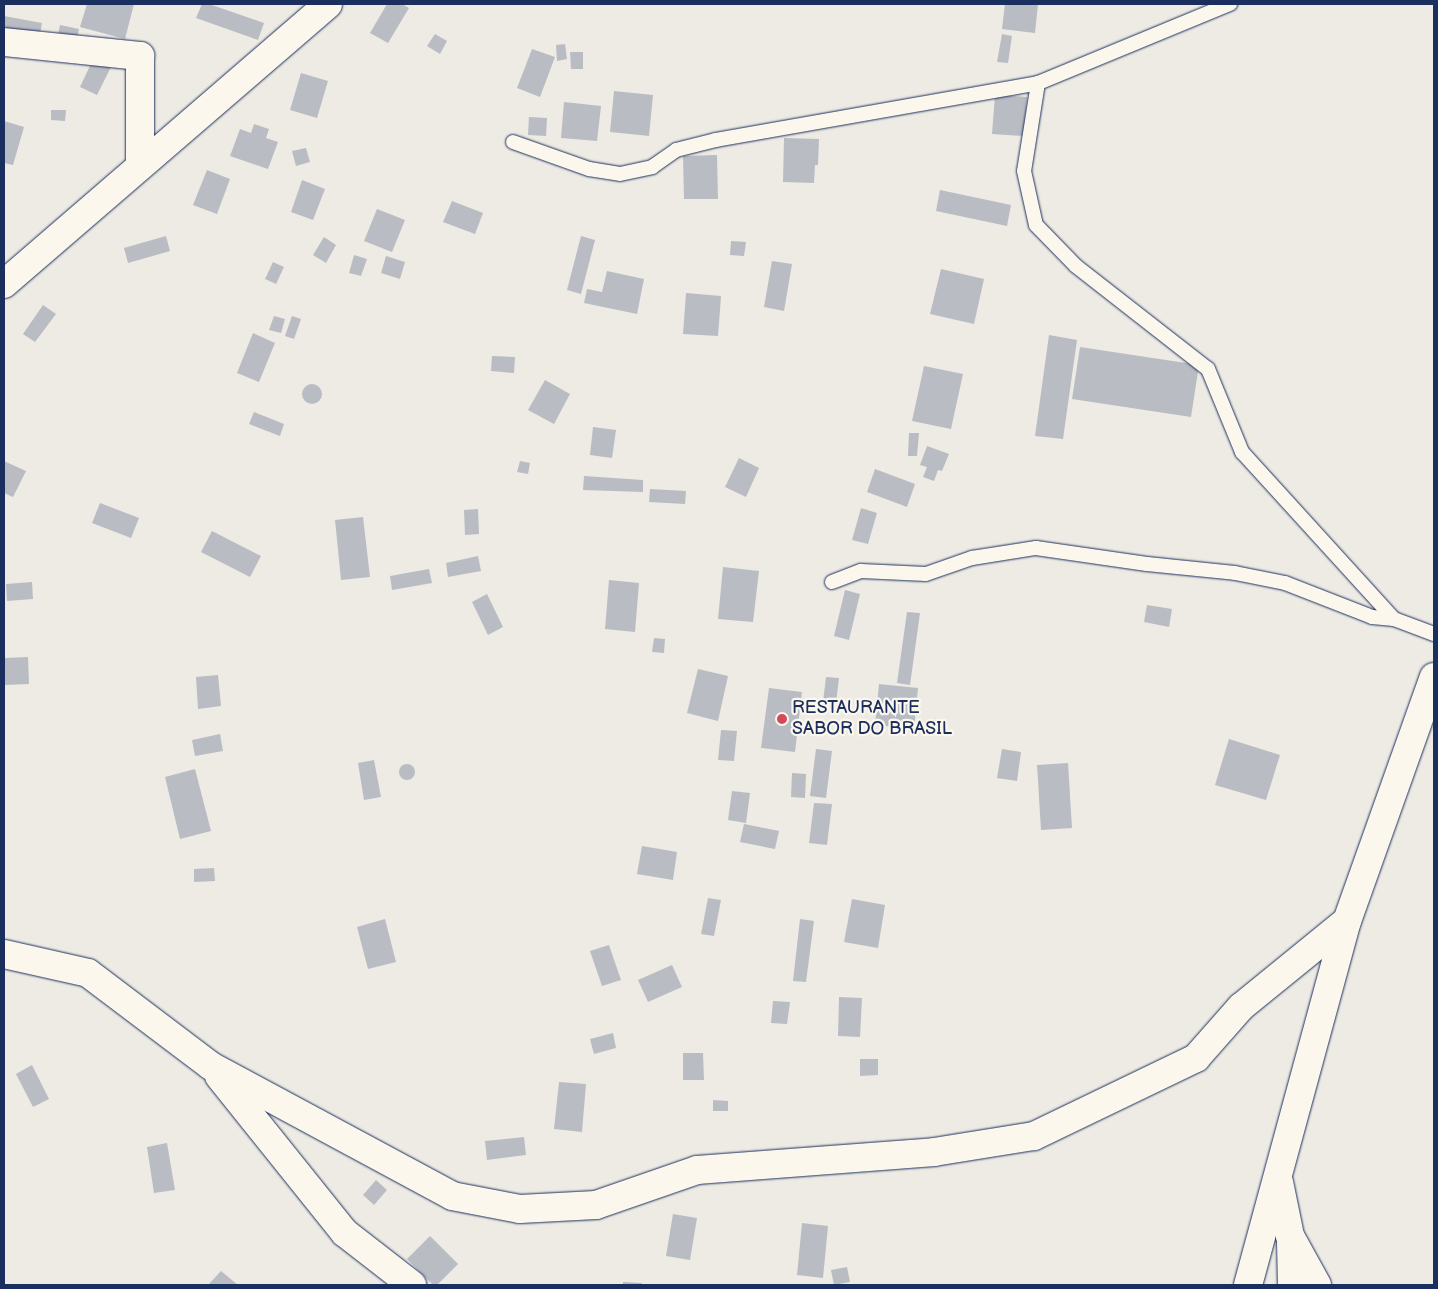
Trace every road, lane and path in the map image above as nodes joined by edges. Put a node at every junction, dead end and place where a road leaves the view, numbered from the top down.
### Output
1 (328, 4) edge
2 (1230, 4) edge
3 (4, 42) edge
4 (1038, 83) junction
5 (513, 142) dead end
6 (140, 165) junction
7 (4, 284) edge
8 (832, 582) dead end
9 (1394, 619) junction
10 (1434, 634) edge
11 (1434, 677) edge
12 (1347, 922) junction
13 (4, 954) edge
14 (211, 1066) junction
15 (1278, 1178) junction
16 (1290, 1236) junction
17 (412, 1285) edge
18 (1248, 1285) edge
19 (1292, 1285) edge
20 (1318, 1285) edge

1 - 6 street
2 - 4 lane
3 - 6 street
4 - 5 lane
4 - 9 lane
6 - 7 street
8 - 9 lane
9 - 10 lane
11 - 12 street
12 - 14 street
12 - 15 street
13 - 14 street
14 - 17 street
15 - 16 street
15 - 18 street
16 - 19 street
16 - 20 street

